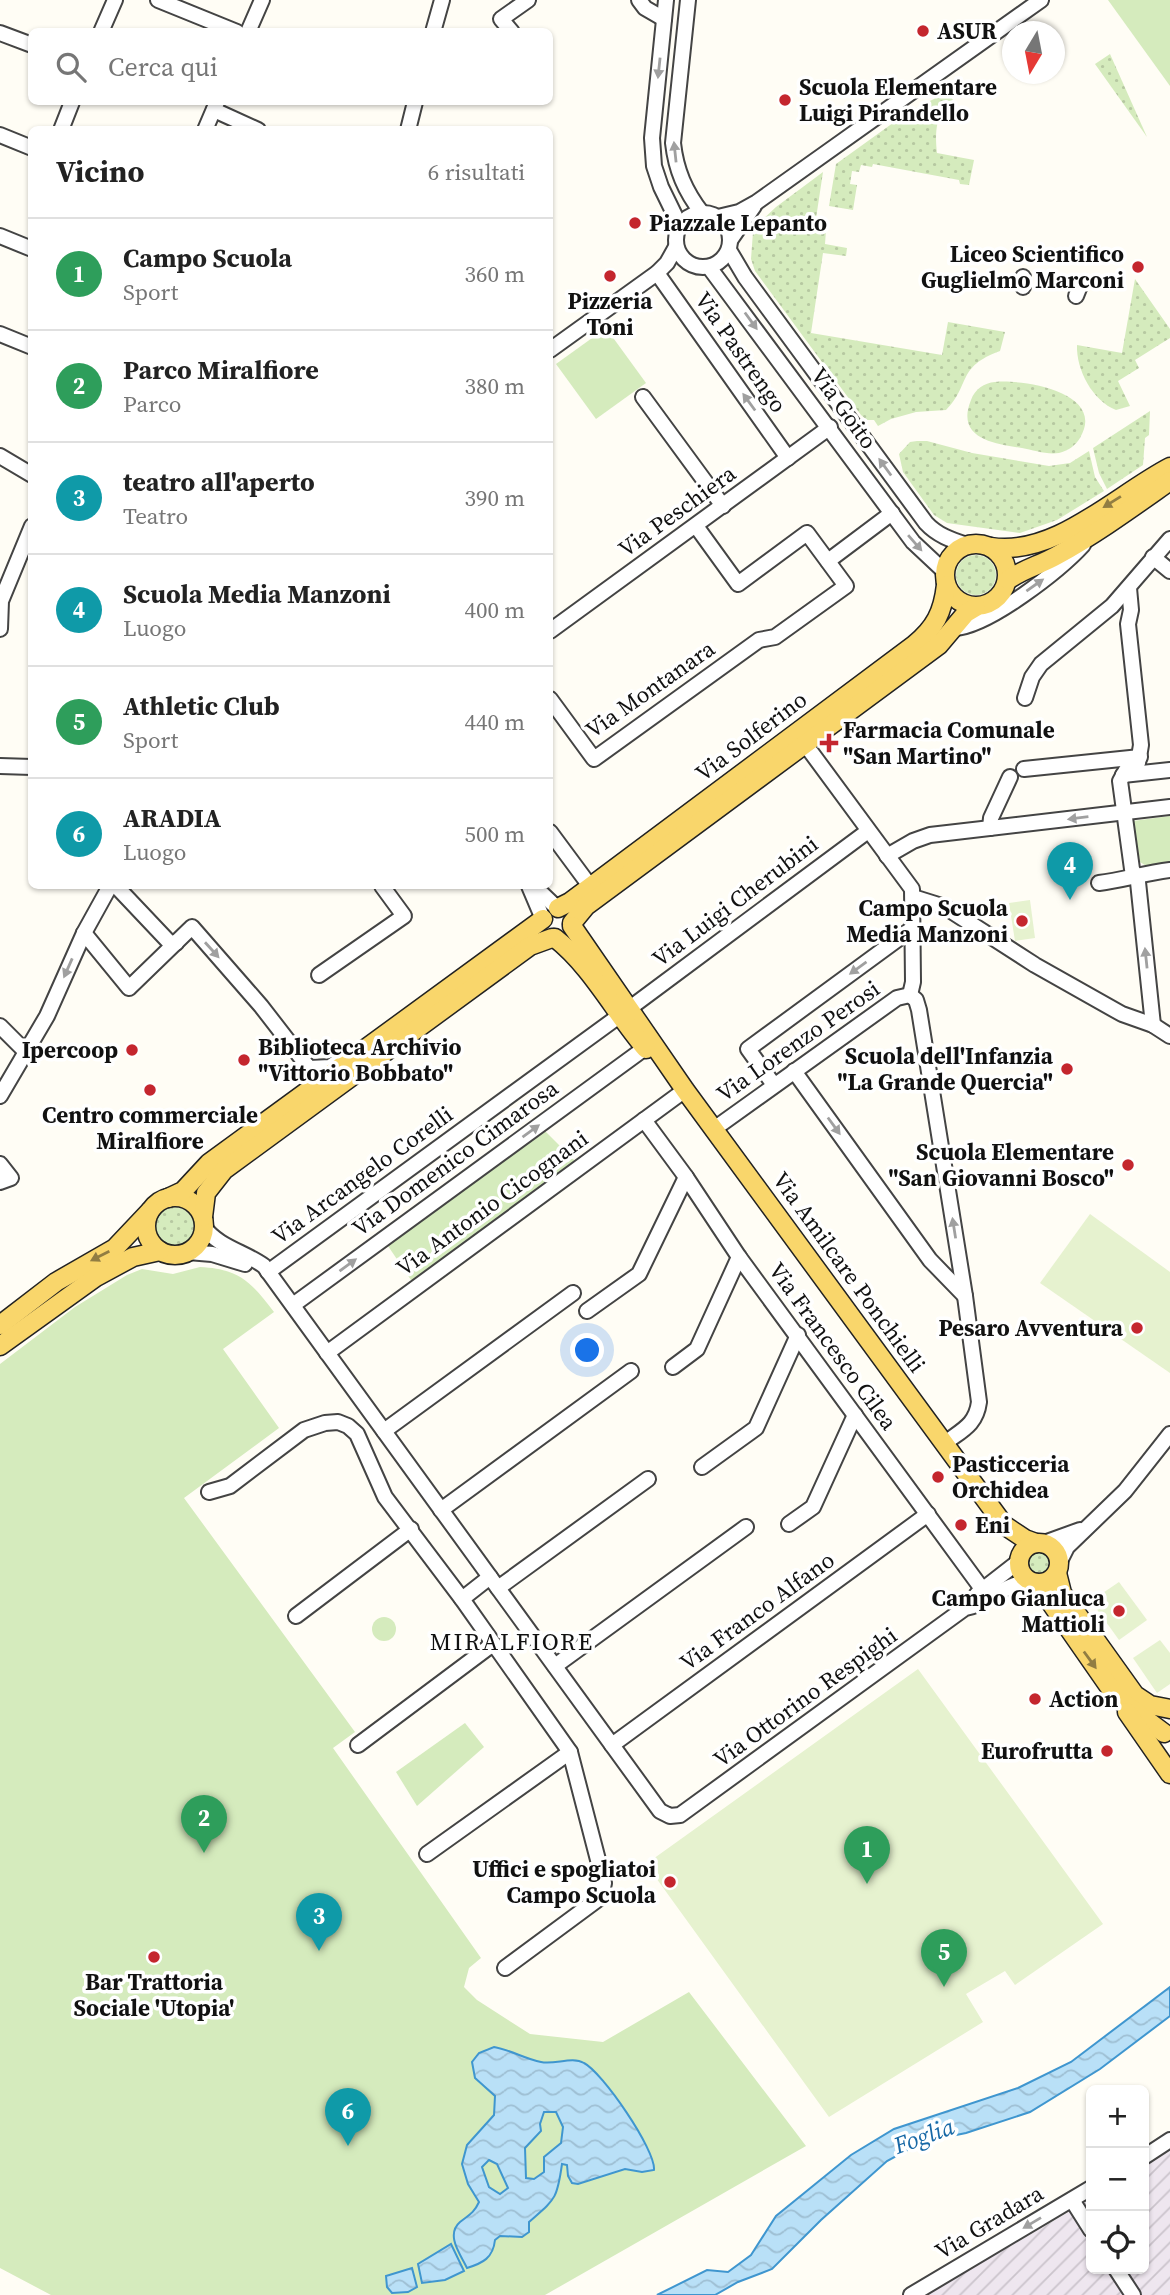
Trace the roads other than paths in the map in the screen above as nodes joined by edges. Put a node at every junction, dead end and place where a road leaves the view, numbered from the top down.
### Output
1 (115, 0) edge
2 (158, 0) edge
3 (262, 0) edge
4 (442, 0) edge
5 (528, 0) edge
6 (639, 0) edge
7 (666, 0) edge
8 (688, 0) edge
9 (1040, 0) edge
10 (664, 19) junction
11 (104, 28) edge
12 (227, 28) edge
13 (250, 28) edge
14 (434, 28) edge
15 (509, 28) edge
16 (0, 33) edge
17 (28, 44) edge
18 (71, 105) edge
19 (414, 105) edge
20 (216, 106) edge
21 (63, 126) edge
22 (207, 126) edge
23 (251, 126) edge
24 (409, 126) edge
25 (0, 135) edge
26 (28, 146) edge
27 (757, 202) junction
28 (702, 213) junction
29 (718, 217) junction
30 (680, 226) junction
31 (0, 236) edge
32 (730, 245) junction
33 (28, 247) edge
34 (676, 247) junction
35 (692, 265) junction
36 (709, 267) junction
37 (657, 273) junction
38 (0, 334) edge
39 (28, 345) edge
40 (553, 349) edge
41 (643, 397) dead end
42 (830, 427) junction
43 (0, 456) edge
44 (788, 458) junction
45 (1170, 467) edge
46 (28, 473) edge
47 (1170, 481) edge
48 (723, 506) junction
49 (892, 513) junction
50 (696, 526) junction
51 (1092, 535) junction
52 (1170, 539) edge
53 (967, 545) junction
54 (991, 547) junction
55 (26, 553) edge
56 (1153, 557) junction
57 (828, 561) junction
58 (1170, 571) edge
59 (946, 578) junction
60 (1008, 580) junction
61 (1129, 587) junction
62 (1118, 600) junction
63 (0, 601) edge
64 (976, 607) junction
65 (1128, 624) junction
66 (955, 628) junction
67 (0, 629) edge
68 (553, 629) edge
69 (1025, 698) dead end
70 (553, 703) edge
71 (805, 744) junction
72 (1140, 757) junction
73 (0, 766) edge
74 (28, 767) edge
75 (1024, 769) dead end
76 (1170, 770) edge
77 (1122, 775) junction
78 (1010, 777) dead end
79 (1170, 807) edge
80 (1124, 812) junction
81 (990, 828) junction
82 (868, 831) junction
83 (553, 836) edge
84 (887, 856) junction
85 (1170, 870) edge
86 (1136, 874) junction
87 (1099, 883) dead end
88 (590, 886) junction
89 (108, 889) edge
90 (119, 889) edge
91 (384, 889) edge
92 (534, 889) edge
93 (913, 897) junction
94 (550, 914) junction
95 (572, 924) junction
96 (913, 928) junction
97 (84, 933) junction
98 (554, 938) junction
99 (176, 943) junction
100 (319, 975) dead end
101 (910, 995) junction
102 (624, 1012) junction
103 (1170, 1023) edge
104 (0, 1026) edge
105 (1153, 1026) junction
106 (389, 1033) junction
107 (1170, 1036) edge
108 (645, 1048) junction
109 (26, 1052) junction
110 (306, 1063) junction
111 (794, 1071) junction
112 (774, 1086) junction
113 (685, 1090) junction
114 (0, 1096) edge
115 (644, 1120) junction
116 (714, 1129) junction
117 (246, 1137) junction
118 (0, 1164) edge
119 (686, 1177) junction
120 (0, 1182) edge
121 (168, 1198) junction
122 (150, 1211) junction
123 (204, 1222) junction
124 (160, 1251) junction
125 (188, 1252) junction
126 (739, 1257) junction
127 (269, 1275) junction
128 (573, 1293) dead end
129 (965, 1296) junction
130 (293, 1306) junction
131 (587, 1311) dead end
132 (0, 1325) edge
133 (798, 1335) junction
134 (0, 1346) edge
135 (327, 1353) junction
136 (673, 1367) dead end
137 (631, 1371) dead end
138 (855, 1415) junction
139 (384, 1432) junction
140 (1170, 1434) edge
141 (945, 1443) junction
142 (702, 1467) dead end
143 (648, 1479) dead end
144 (973, 1483) junction
145 (209, 1492) dead end
146 (441, 1510) junction
147 (928, 1514) junction
148 (789, 1524) dead end
149 (1087, 1526) junction
150 (746, 1527) dead end
151 (411, 1529) junction
152 (1040, 1543) junction
153 (1019, 1560) junction
154 (1058, 1567) junction
155 (1033, 1582) junction
156 (494, 1583) junction
157 (985, 1593) junction
158 (462, 1599) junction
159 (296, 1616) dead end
160 (493, 1644) junction
161 (555, 1666) junction
162 (1117, 1698) junction
163 (1170, 1712) edge
164 (1167, 1739) edge
165 (358, 1745) dead end
166 (612, 1745) junction
167 (570, 1752) junction
168 (1170, 1773) edge
169 (427, 1854) dead end
170 (505, 1968) dead end
171 (1170, 2140) edge
172 (1149, 2154) edge
173 (1086, 2191) edge
174 (1072, 2200) junction
175 (1086, 2222) edge
176 (1119, 2274) edge
177 (911, 2295) edge
178 (1133, 2295) edge

1 - 11 street
2 - 12 street
3 - 13 street
4 - 14 street
5 - 15 street
6 - 10 street
7 - 10 street
28 -> 8 street
9 - 27 street
10 -> 30 street
16 - 17 street
18 - 21 street
19 - 24 street
20 - 22 street
20 - 23 street
25 - 26 street
27 - 29 street
27 - 32 street
28 - 29 street
28 - 30 street
29 - 32 street, Via Goito
30 - 34 street
31 - 33 street
32 - 36 street
53 -> 32 street, Via Goito
34 - 35 street
34 - 37 street
35 - 36 street
35 - 37 street
36 -> 42 street, Via Goito
37 - 40 street
44 -> 37 street, Via Pastrengo
38 - 39 street
41 - 48 street
42 - 44 street, Via Peschiera
42 - 49 street, Via Goito
43 - 46 street
44 - 48 street, Via Peschiera
45 -> 54 main road
47 - 51 main road, Via Solferino
48 - 50 street, Via Peschiera
49 - 57 street
49 -> 59 street, Via Goito
50 - 57 street
50 - 68 street, Via Peschiera
51 - 60 main road, Via Solferino
66 -> 51 street, Via Solferino
52 - 56 street
53 - 54 main road
53 - 59 main road, Via Solferino
54 - 60 main road
55 - 63 street
56 - 58 street
56 - 61 street
57 - 70 street, Via Montanara
59 - 64 main road
59 - 88 main road, Via Solferino
60 - 64 main road, Via Solferino
61 - 62 street
61 - 65 street
62 - 65 street
62 - 69 street
63 - 67 street
64 - 66 main road, Via Solferino
65 - 72 street
66 - 71 main road, Via Solferino
71 - 82 street
71 - 95 main road, Via Solferino
72 - 75 street
72 - 77 street
73 - 74 street
76 - 77 street
77 - 80 street
78 - 81 street
79 - 80 street
80 -> 81 street
80 - 86 street
81 - 84 street
82 - 84 street
82 - 102 street, Via Luigi Cherubini
83 - 88 street
84 - 93 street
85 - 86 street
86 - 87 street
105 -> 86 street
88 - 94 main road, Via Solferino
89 - 97 street
90 - 99 street
91 - 100 street
92 - 94 street
93 - 96 street
93 - 105 street
94 - 95 main road
94 - 98 main road
94 - 106 main road, Via Solferino
95 - 98 main road, Via Solferino
95 - 102 main road, Via Amilcare Ponchielli
96 - 101 street
96 -> 112 street
97 - 99 street
97 -> 109 street
98 - 102 main road, Via Amilcare Ponchielli
98 - 123 main road, Via Solferino
99 -> 110 street
101 - 111 street, Via Lorenzo Perosi
129 -> 101 street
102 - 108 main road, Via Amilcare Ponchielli
102 - 113 main road, Via Amilcare Ponchielli
102 - 127 street, Via Arcangelo Corelli
103 - 105 street
104 - 109 street
105 - 107 street
106 - 110 street
106 - 117 main road, Via Solferino
108 - 113 main road, Via Amilcare Ponchielli
130 -> 108 street, Via Domenico Cimarosa
109 - 114 street
110 - 117 street
111 - 112 street, Via Lorenzo Perosi
111 -> 129 street
112 - 116 street, Via Lorenzo Perosi
113 - 115 street, Via Antonio Cicognani
113 - 116 main road, Via Amilcare Ponchielli
115 - 119 street, Via Francesco Cilea
115 - 135 street, Via Antonio Cicognani
116 - 141 main road, Via Amilcare Ponchielli
117 - 121 main road, Via Solferino
118 - 120 street
119 - 126 street, Via Francesco Cilea
119 - 131 street
121 - 122 main road, Via Solferino
121 - 123 main road
122 - 124 main road
122 -> 132 main road, Via Solferino
123 - 125 main road, Via Solferino
123 - 127 street
124 - 125 main road
124 - 134 main road
125 - 127 street
126 - 133 street, Via Francesco Cilea
126 - 136 street
127 - 130 street
128 - 139 street
129 - 141 street
130 - 135 street
133 - 138 street, Via Francesco Cilea
133 - 142 street
135 - 139 street
137 - 146 street
138 - 147 street, Via Francesco Cilea
138 - 148 street
139 - 146 street
140 - 149 street
141 - 144 main road, Via Amilcare Ponchielli
143 - 156 street
144 - 152 main road, Via Amilcare Ponchielli
144 - 153 main road, Via Amilcare Ponchielli
145 - 151 street
146 - 156 street
147 - 157 street, Via Francesco Cilea
147 - 166 street, Via Franco Alfano
149 - 152 street
149 - 154 street
150 - 161 street
151 - 158 street
151 - 159 street
152 - 153 main road
152 - 154 main road, Via Amilcare Ponchielli
153 - 155 main road, Via Amilcare Ponchielli
153 - 157 street, Via Ottorino Respighi
154 - 155 main road
154 - 163 main road, Via Amilcare Ponchielli
155 - 157 street, Via Ottorino Respighi
155 -> 162 main road, Via Amilcare Ponchielli
156 - 158 street
156 - 161 street
157 - 166 street, Via Ottorino Respighi
158 - 160 street
160 - 165 street
160 - 167 street
161 - 166 street
162 - 164 main road, Via Amilcare Ponchielli
162 - 168 main road
163 - 164 main road, Via Amilcare Ponchielli
167 - 169 street
167 - 170 street
171 - 172 street
173 - 174 street, Via Gradara
174 - 175 street
174 -> 177 street, Via Gradara
176 - 178 street

